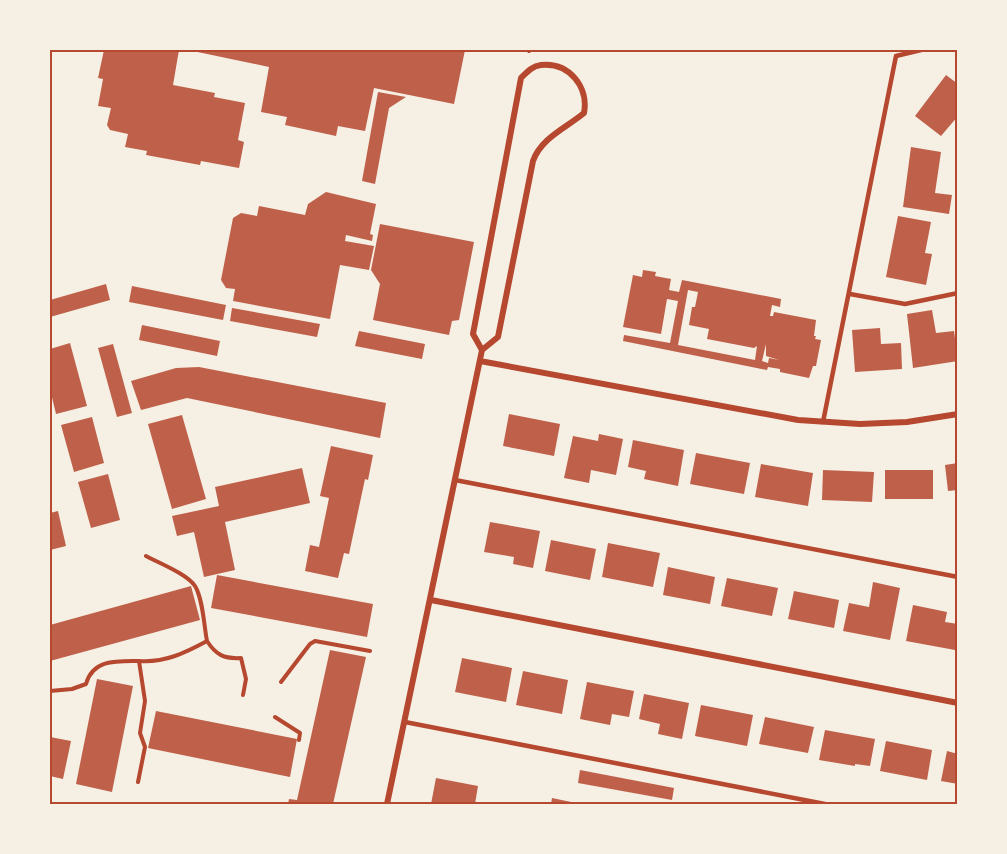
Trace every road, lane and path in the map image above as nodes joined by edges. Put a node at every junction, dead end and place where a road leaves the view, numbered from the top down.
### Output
1 (921, 50) edge
2 (957, 293) edge
3 (850, 294) junction
4 (482, 350) junction
5 (480, 361) junction
6 (957, 414) edge
7 (823, 422) junction
8 (455, 480) junction
9 (146, 556) dead end
10 (957, 577) edge
11 (431, 600) junction
12 (207, 641) junction
13 (370, 651) dead end
14 (139, 661) junction
15 (281, 682) dead end
16 (50, 691) edge
17 (243, 695) dead end
18 (957, 703) edge
19 (275, 717) dead end
20 (405, 722) junction
21 (300, 740) dead end
22 (138, 782) dead end
23 (387, 804) edge
24 (825, 804) edge

1 - 3 lane
2 - 3 lane
3 - 7 lane
4 - 4 street
4 - 5 street
5 - 7 street
5 - 8 street
6 - 7 street
8 - 10 lane
8 - 11 street
9 - 12 path
11 - 18 street
11 - 20 street
12 - 14 path
12 - 17 path
13 - 15 path
14 - 16 path
14 - 22 path
19 - 21 path
20 - 23 street
20 - 24 lane

